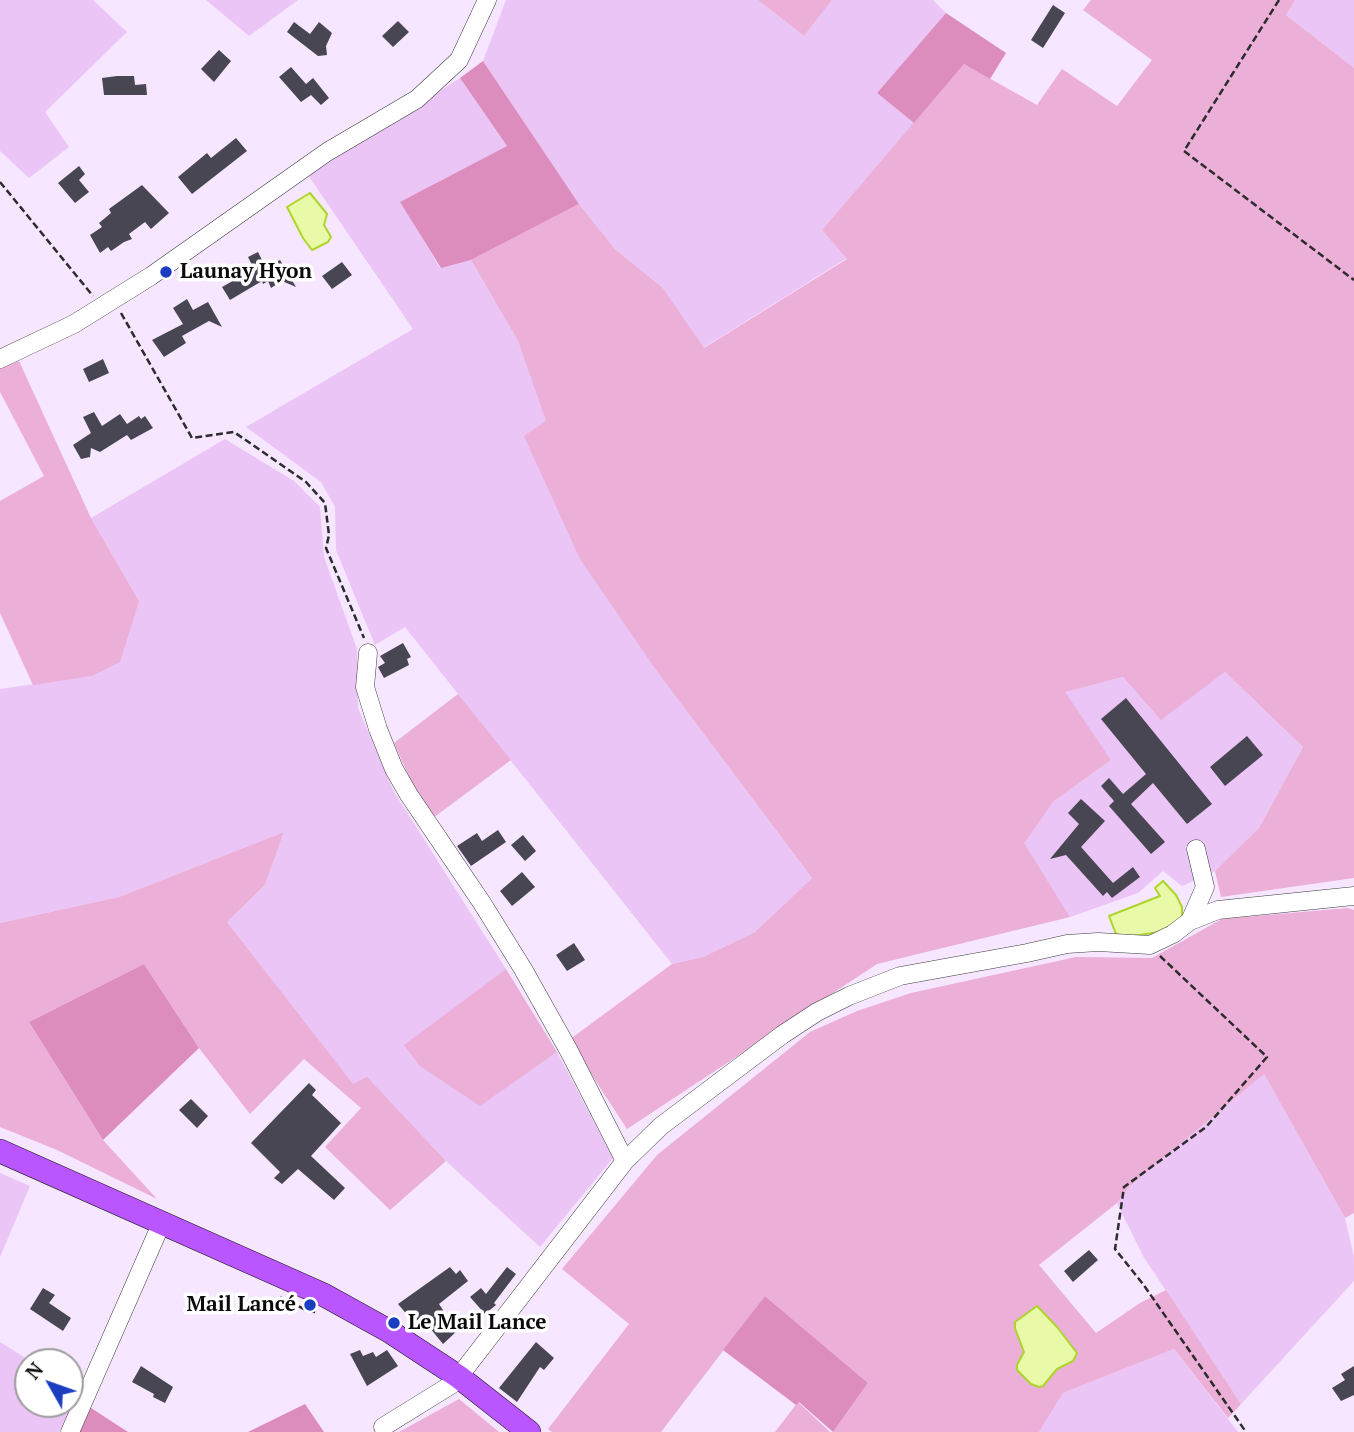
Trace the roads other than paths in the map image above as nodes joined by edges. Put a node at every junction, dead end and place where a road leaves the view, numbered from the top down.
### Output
1 (487, 0) edge
2 (0, 359) edge
3 (368, 653) road end
4 (1196, 849) dead end
5 (1354, 896) edge
6 (1190, 921) junction
7 (0, 1151) edge
8 (625, 1161) junction
9 (162, 1222) junction
10 (459, 1377) junction
11 (383, 1427) dead end
12 (70, 1432) edge
13 (529, 1432) edge

1 - 2 street
3 - 8 street
4 - 6 street
5 - 6 street
6 - 8 street
7 - 9 main road
8 - 10 street
9 - 10 main road
9 - 12 street
10 - 11 street
10 - 13 main road

